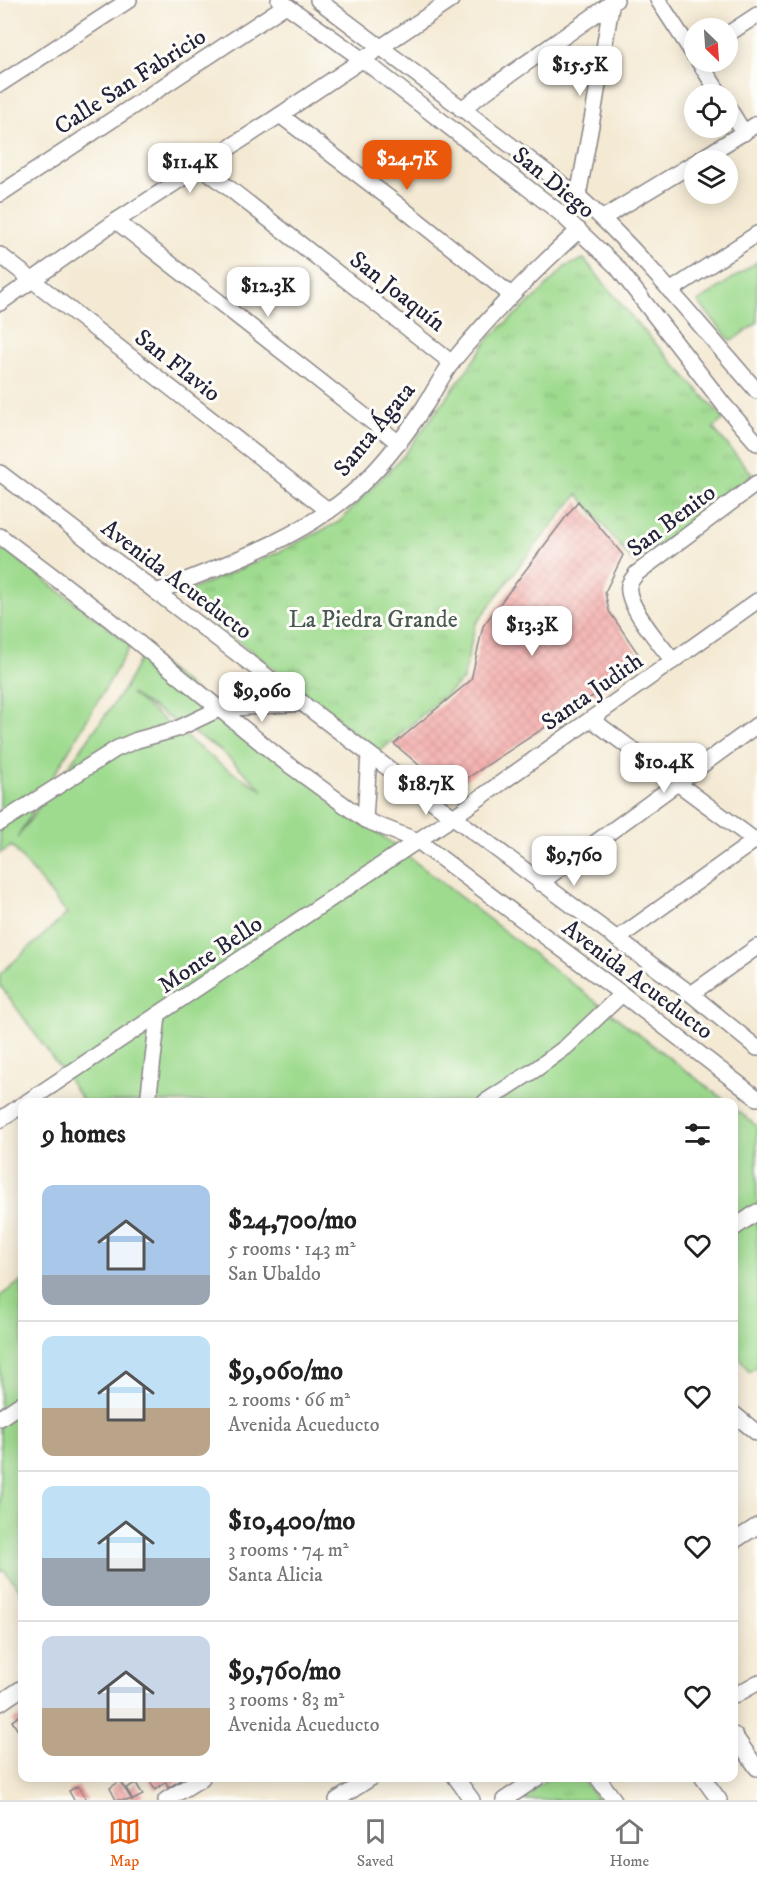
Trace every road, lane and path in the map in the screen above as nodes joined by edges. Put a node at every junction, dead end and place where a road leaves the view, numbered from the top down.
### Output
1 (129, 0) edge
2 (318, 0) edge
3 (451, 0) edge
4 (658, 0) edge
5 (613, 1) edge
6 (283, 2) edge
7 (757, 15) edge
8 (738, 27) edge
9 (684, 40) edge
10 (382, 48) junction
11 (363, 60) junction
12 (0, 84) edge
13 (461, 109) junction
14 (280, 115) junction
15 (738, 123) edge
16 (757, 124) edge
17 (744, 133) junction
18 (716, 150) edge
19 (202, 167) junction
20 (684, 169) edge
21 (0, 194) edge
22 (578, 196) junction
23 (603, 218) junction
24 (116, 221) junction
25 (579, 230) junction
26 (757, 234) edge
27 (0, 255) edge
28 (32, 279) junction
29 (670, 291) junction
30 (511, 295) junction
31 (0, 303) edge
32 (452, 363) junction
33 (754, 383) edge
34 (399, 442) junction
35 (757, 443) edge
36 (0, 473) edge
37 (757, 483) edge
38 (329, 511) junction
39 (0, 536) edge
40 (156, 592) junction
41 (757, 601) edge
42 (673, 661) junction
43 (303, 703) junction
44 (219, 709) junction
45 (591, 719) junction
46 (757, 725) edge
47 (369, 754) junction
48 (677, 783) junction
49 (453, 817) junction
50 (365, 820) junction
51 (0, 823) edge
52 (756, 840) edge
53 (418, 841) junction
54 (540, 883) junction
55 (617, 939) junction
56 (757, 947) edge
57 (622, 994) junction
58 (691, 994) junction
59 (158, 1016) junction
60 (757, 1048) edge
61 (33, 1098) edge
62 (148, 1098) edge
63 (491, 1098) edge
64 (757, 1098) edge
65 (18, 1108) edge
66 (0, 1120) edge
67 (757, 1212) edge
68 (738, 1225) edge
69 (18, 1406) edge
70 (0, 1418) edge
71 (738, 1423) edge
72 (757, 1433) edge
73 (757, 1526) edge
74 (738, 1538) edge
75 (757, 1683) edge
76 (18, 1691) edge
77 (738, 1694) edge
78 (0, 1703) edge
79 (738, 1741) edge
80 (757, 1768) edge
81 (195, 1782) edge
82 (365, 1782) edge
83 (459, 1782) edge
84 (531, 1782) edge
85 (601, 1782) edge
86 (706, 1782) edge
87 (166, 1800) edge
88 (338, 1800) edge
89 (472, 1800) edge
90 (504, 1800) edge
91 (614, 1800) edge
92 (719, 1800) edge

1 - 12 street
2 - 10 street, San Diego
3 - 10 street
4 - 9 street
5 - 13 street
5 - 22 street
6 - 11 street, San Diego
6 - 21 street, Calle San Fabricio
7 - 8 street
10 - 11 street
10 - 13 street, San Diego
11 - 14 street
11 - 25 street, San Diego
13 - 22 street, San Diego
14 - 19 street
14 - 30 street
15 - 17 street
16 - 17 street
17 - 18 street
19 - 24 street
19 - 32 street, San Joaquín
20 - 23 street
22 - 23 street, San Diego
23 - 29 street, San Diego
24 - 28 street
24 - 34 street
25 - 30 street, Santa Ágata
25 - 35 street, San Diego
26 - 29 street
27 - 28 street, San Flavio
28 - 31 street
28 - 38 street, San Flavio
29 - 33 street, San Diego
30 - 32 street, Santa Ágata
32 - 34 street, Santa Ágata
34 - 38 street, Santa Ágata
36 - 40 street, Avenida Acueducto
37 - 42 street, San Benito
38 - 40 street, Santa Ágata
39 - 44 street, Avenida Acueducto
40 - 43 street, Avenida Acueducto
41 - 42 street, Santa Judith
42 - 45 street, Santa Judith
43 - 44 street
43 - 47 street, Avenida Acueducto
44 - 50 street, Avenida Acueducto
44 - 51 street
45 - 48 street
45 - 49 street, Santa Judith
46 - 48 street
47 - 49 street, Avenida Acueducto
47 - 50 street
48 - 52 street
48 - 54 street
49 - 53 street, Santa Judith
49 - 54 street, Avenida Acueducto
50 - 53 street, Avenida Acueducto
52 - 55 street
53 - 57 street, Avenida Acueducto
53 - 59 street, Monte Bello
54 - 55 street, Avenida Acueducto
55 - 58 street, Avenida Acueducto
56 - 58 street
57 - 63 street
57 - 64 street, Avenida Acueducto
58 - 60 street, Avenida Acueducto
59 - 61 street, Monte Bello
59 - 62 street
65 - 66 street
67 - 68 street
69 - 70 street
71 - 72 street
73 - 74 street
75 - 77 street
76 - 78 street
79 - 80 street
81 - 87 street
82 - 88 street
83 - 89 street
84 - 90 street
85 - 91 street
86 - 92 street

